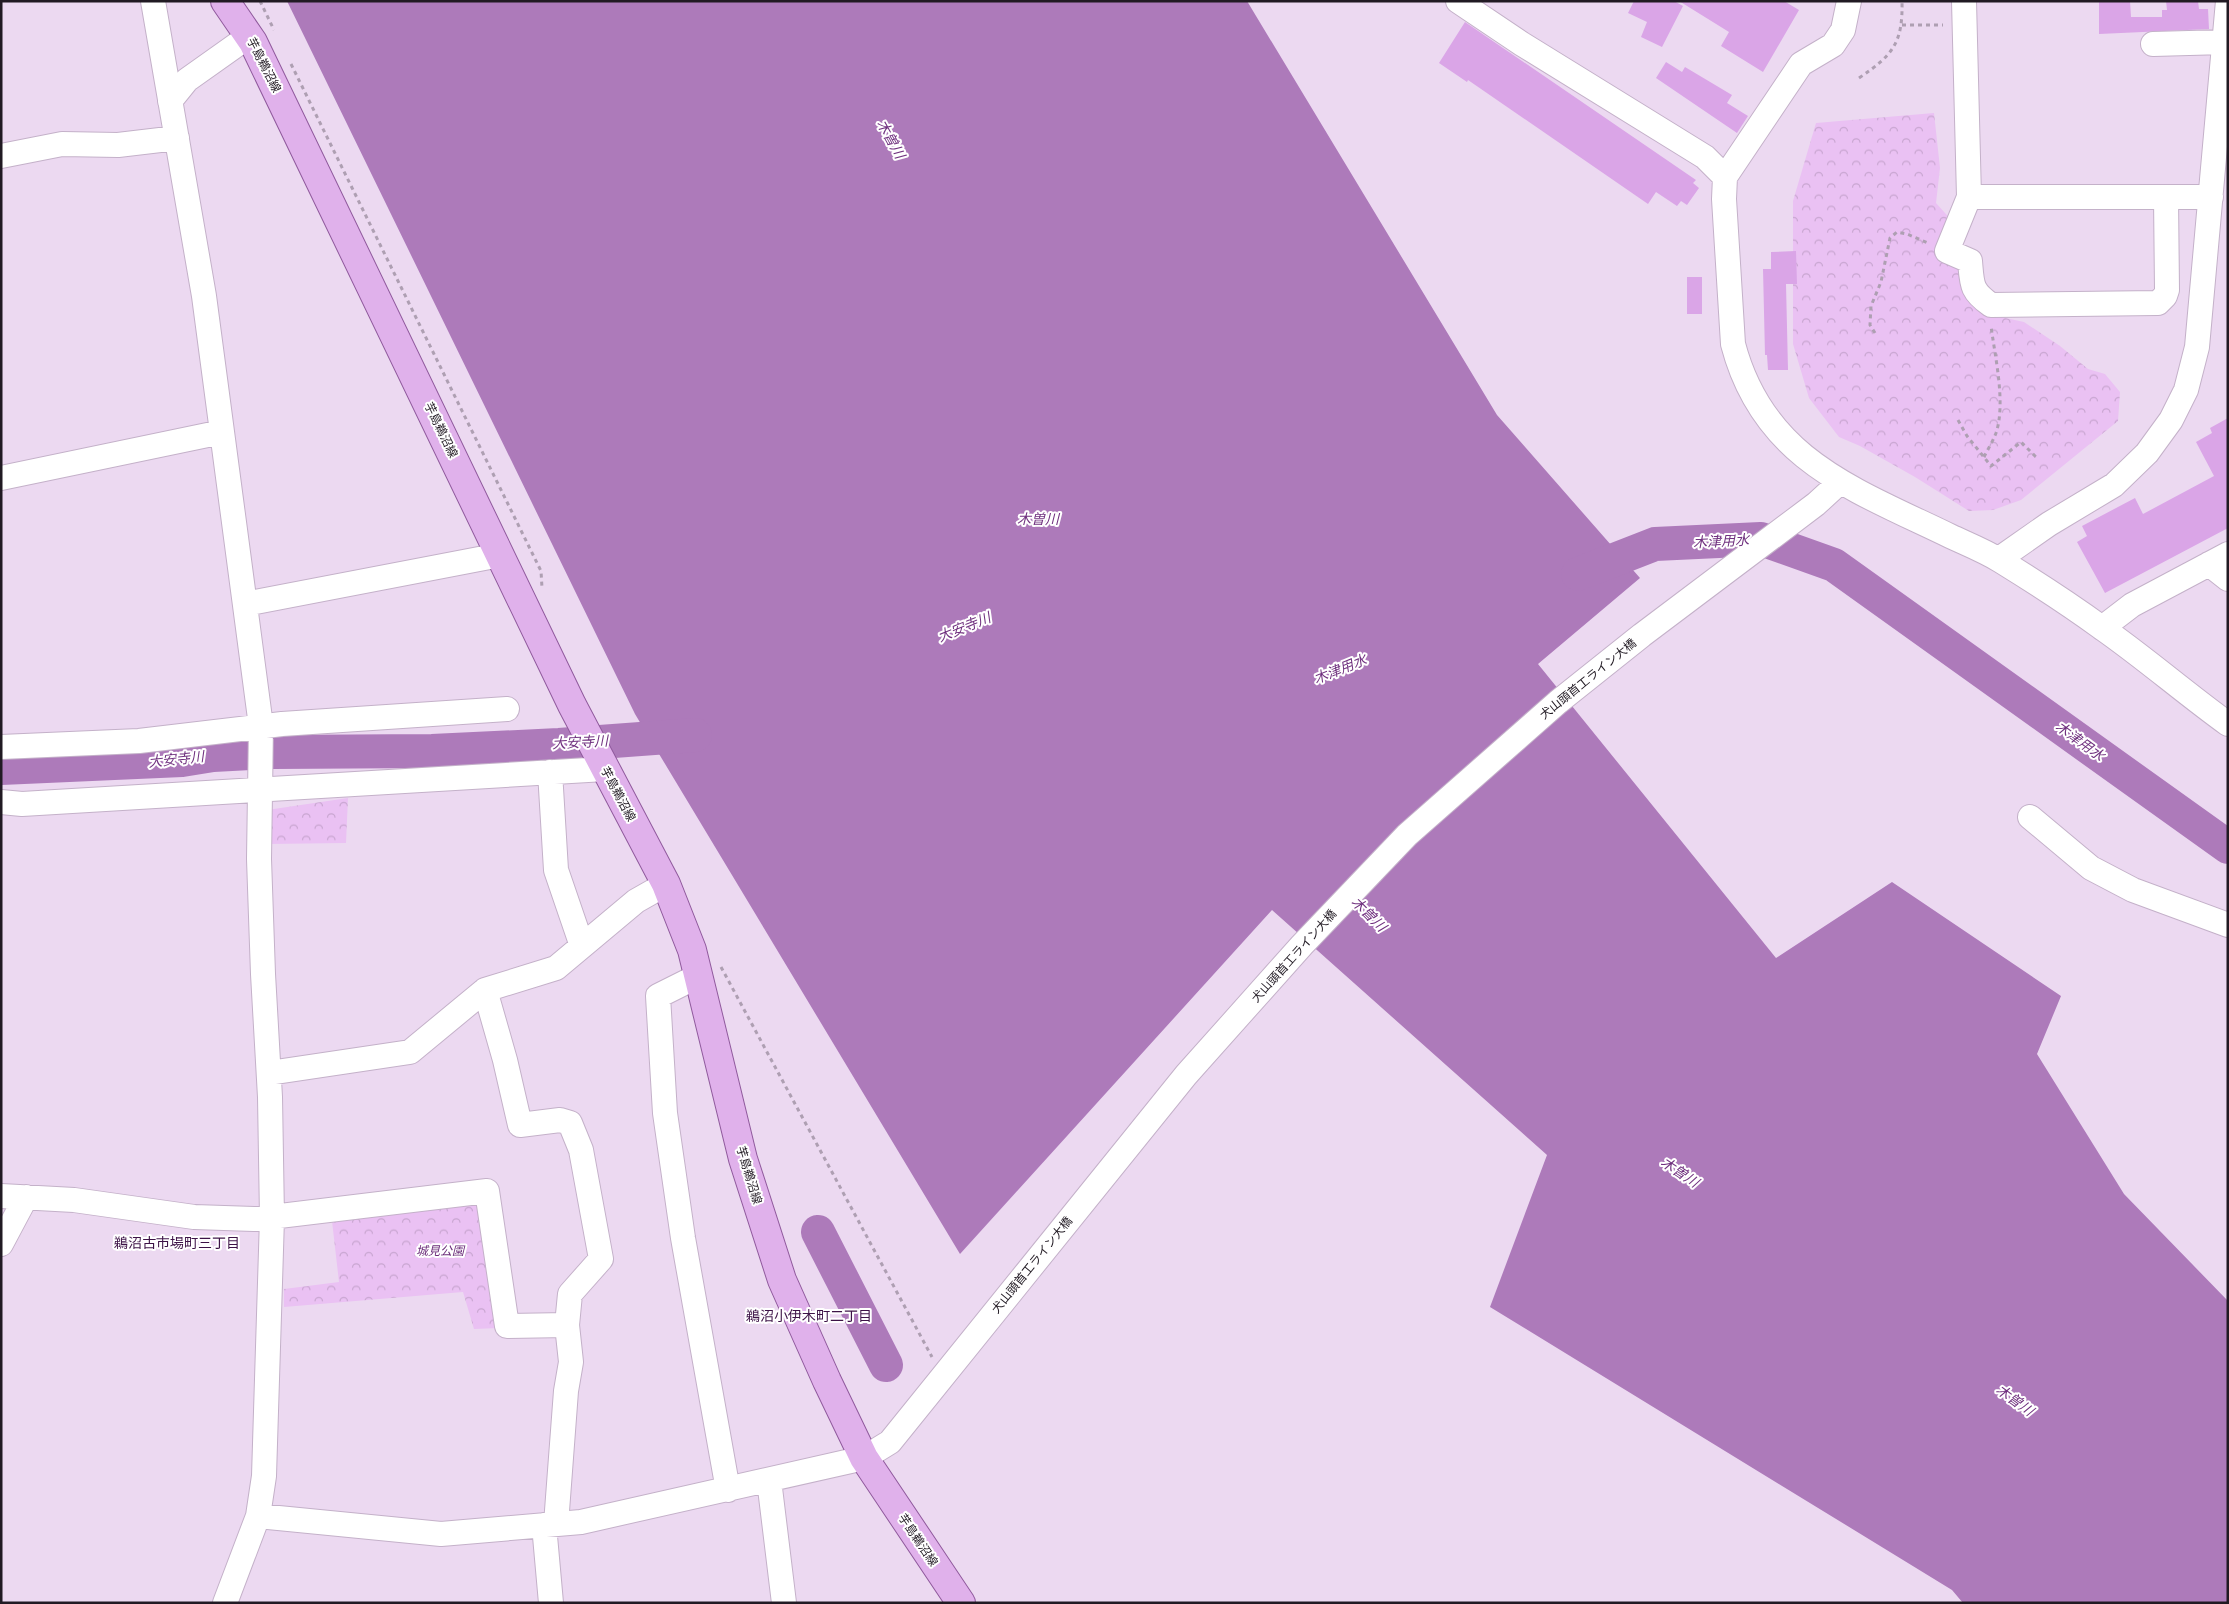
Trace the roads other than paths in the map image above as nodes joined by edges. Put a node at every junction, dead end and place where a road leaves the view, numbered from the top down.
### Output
1 (153, 1) edge
2 (225, 1) edge
3 (1458, 1) edge
4 (1849, 1) edge
5 (1964, 1) edge
6 (2228, 1) edge
7 (249, 36) junction
8 (2225, 42) junction
9 (2153, 44) dead end
10 (170, 101) junction
11 (176, 138) junction
12 (1, 156) edge
13 (1725, 177) junction
14 (1969, 197) junction
15 (2166, 197) junction
16 (2211, 197) junction
17 (222, 432) junction
18 (1, 478) edge
19 (1840, 482) junction
20 (500, 555) junction
21 (1998, 559) junction
22 (2219, 559) edge
23 (2228, 579) edge
24 (245, 604) junction
25 (2102, 628) junction
26 (507, 710) dead end
27 (2228, 724) edge
28 (261, 731) junction
29 (1, 747) edge
30 (602, 764) junction
31 (550, 772) junction
32 (259, 785) junction
33 (1, 802) edge
34 (2030, 817) dead end
35 (666, 884) junction
36 (2228, 925) edge
37 (582, 946) junction
38 (698, 976) junction
39 (485, 990) junction
40 (269, 1073) junction
41 (1, 1196) edge
42 (26, 1197) junction
43 (272, 1218) junction
44 (1, 1244) edge
45 (567, 1325) junction
46 (864, 1458) junction
47 (769, 1480) junction
48 (728, 1490) junction
49 (258, 1516) junction
50 (550, 1525) junction
51 (225, 1603) edge
52 (551, 1603) edge
53 (784, 1603) edge
54 (961, 1603) edge

1 - 10 street
2 - 7 main road, 芋島鵜沼線
3 - 13 street
4 - 13 street
5 - 14 street
6 - 8 street
7 - 10 street
7 - 20 main road, 芋島鵜沼線
8 - 9 street
8 - 16 street
10 - 11 street
11 - 12 street
11 - 17 street
13 - 19 street
14 - 15 street
14 - 15 street
15 - 16 street
16 - 21 street
17 - 18 street
17 - 24 street
19 - 21 street
19 - 46 street, 犬山頭首工ライン大橋
20 - 24 street
20 - 30 main road, 芋島鵜沼線
21 - 25 street
22 - 23 street
22 - 25 street
24 - 28 street
25 - 27 street
26 - 28 street
28 - 29 street
28 - 32 street
30 - 31 street
30 - 35 main road, 芋島鵜沼線
31 - 32 street
31 - 37 street
32 - 33 street
32 - 40 street
34 - 36 street
35 - 37 street
35 - 38 main road, 芋島鵜沼線
37 - 39 street
38 - 46 main road, 芋島鵜沼線
38 - 48 street
39 - 40 street
39 - 45 street
40 - 43 street
41 - 42 street
42 - 43 street
42 - 44 street
43 - 45 street
43 - 49 street
45 - 50 street
46 - 47 street, 犬山頭首工ライン大橋
46 - 54 main road, 芋島鵜沼線
47 - 48 street, 犬山頭首工ライン大橋
47 - 53 street
48 - 50 street, 犬山頭首工ライン大橋
49 - 50 street, 犬山頭首工ライン大橋
49 - 51 street
50 - 52 street

